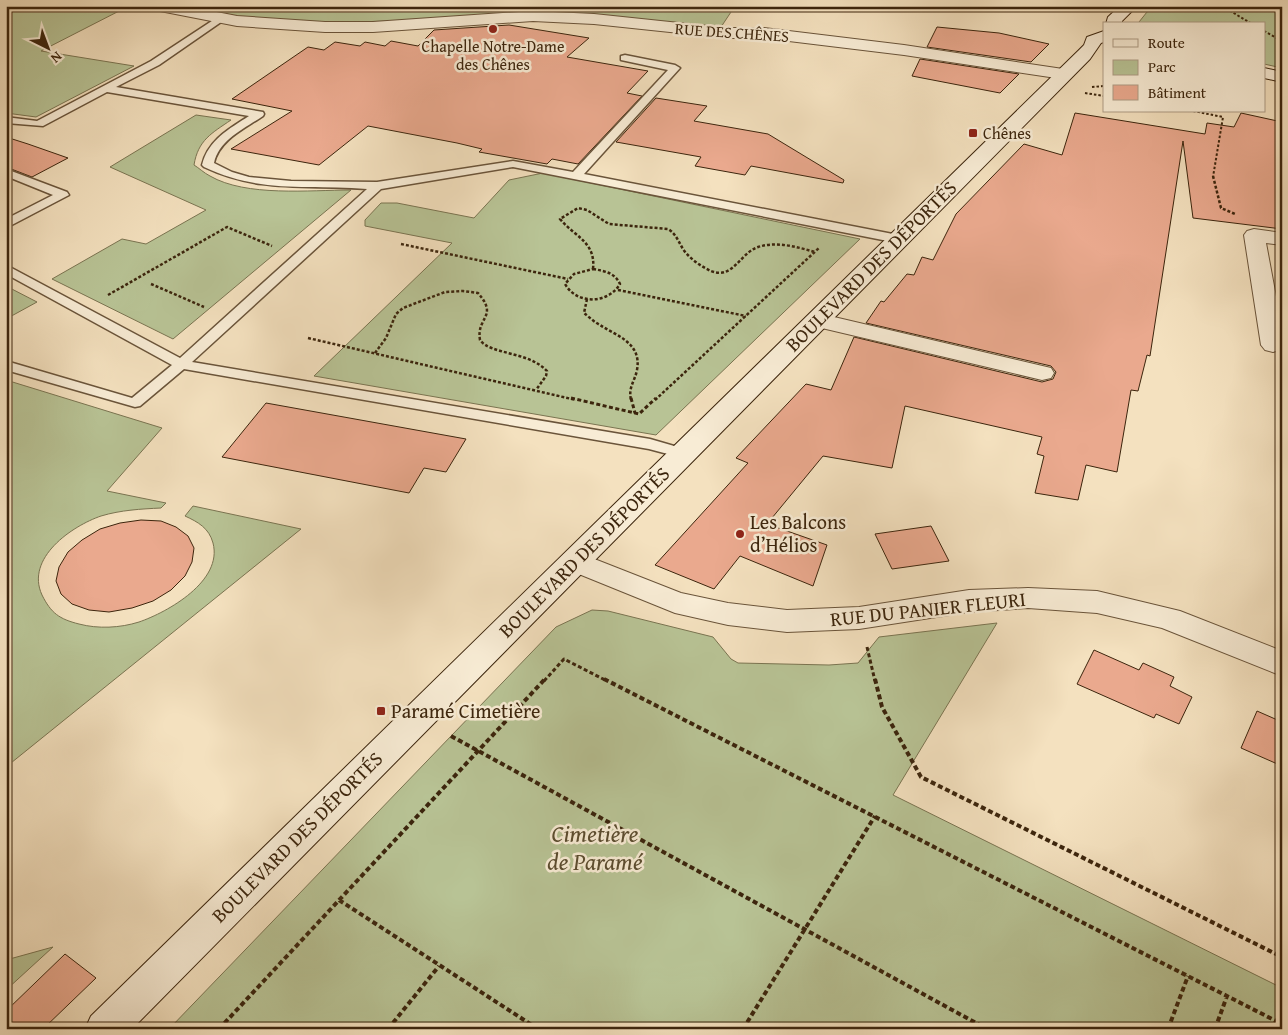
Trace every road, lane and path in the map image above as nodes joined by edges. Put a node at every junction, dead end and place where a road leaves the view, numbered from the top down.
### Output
1 (160, 6) edge
2 (1129, 6) edge
3 (1222, 6) edge
4 (221, 18) junction
5 (1114, 22) edge
6 (1249, 22) edge
7 (1266, 32) edge
8 (1282, 42) edge
9 (1100, 51) edge
10 (625, 58) dead end
11 (1266, 73) edge
12 (1063, 74) junction
13 (1282, 77) edge
14 (107, 89) junction
15 (1199, 112) edge
16 (6, 120) edge
17 (6, 172) edge
18 (576, 176) junction
19 (377, 186) junction
20 (6, 224) edge
21 (1254, 235) junction
22 (898, 239) junction
23 (1282, 239) edge
24 (400, 244) dead end
25 (822, 246) dead end
26 (278, 248) dead end
27 (815, 252) junction
28 (6, 269) edge
29 (593, 270) junction
30 (568, 279) junction
31 (151, 284) dead end
32 (618, 290) junction
33 (587, 299) junction
34 (208, 309) dead end
35 (81, 310) junction
36 (746, 316) junction
37 (816, 320) junction
38 (308, 338) dead end
39 (1274, 345) dead end
40 (375, 354) junction
41 (181, 364) junction
42 (6, 365) edge
43 (1042, 373) dead end
44 (536, 390) junction
45 (635, 413) junction
46 (682, 454) junction
47 (574, 561) junction
48 (859, 618) junction
49 (1282, 664) edge
50 (418, 717) junction
51 (478, 750) junction
52 (875, 816) junction
53 (339, 900) junction
54 (804, 929) junction
55 (1282, 958) edge
56 (439, 966) junction
57 (1188, 976) junction
58 (1227, 996) junction
59 (1282, 1024) edge
60 (105, 1029) edge
61 (220, 1029) edge
62 (388, 1029) edge
63 (538, 1029) edge
64 (743, 1029) edge
65 (986, 1029) edge
66 (1168, 1029) edge
67 (1215, 1029) edge

1 - 4 street, RUE DES CHÊNES
2 - 5 street
3 - 6 path
4 - 12 street, RUE DES CHÊNES
4 - 14 lane
7 - 8 path
9 - 12 street
10 - 18 lane
11 - 13 street
12 - 22 street, BOULEVARD DES DÉPORTÉS
14 - 16 lane
14 - 19 lane
15 - 21 path
17 - 20 lane
18 - 19 lane
18 - 22 lane
19 - 41 lane
21 - 23 street
21 - 39 street
22 - 37 street, BOULEVARD DES DÉPORTÉS
24 - 30 path
25 - 27 path
26 - 35 path
27 - 29 path
27 - 36 path
28 - 35 lane
29 - 30 path
29 - 32 path
30 - 33 path
31 - 34 path
32 - 33 path
32 - 36 path
33 - 45 path
35 - 41 lane
36 - 45 path
37 - 43 street
37 - 46 street, BOULEVARD DES DÉPORTÉS
38 - 40 path
40 - 44 path
40 - 44 path
41 - 42 lane
41 - 46 lane
44 - 45 path
46 - 47 street, BOULEVARD DES DÉPORTÉS
47 - 48 street, RUE DU PANIER FLEURI
47 - 50 street, BOULEVARD DES DÉPORTÉS
48 - 49 street, RUE DU PANIER FLEURI
48 - 55 path
50 - 51 path
50 - 60 street, BOULEVARD DES DÉPORTÉS
51 - 52 path
51 - 53 path
51 - 54 path
52 - 54 path
52 - 57 path
53 - 56 path
53 - 61 path
54 - 64 path
54 - 65 path
56 - 62 path
56 - 63 path
57 - 58 path
57 - 66 path
58 - 59 path
58 - 67 path

